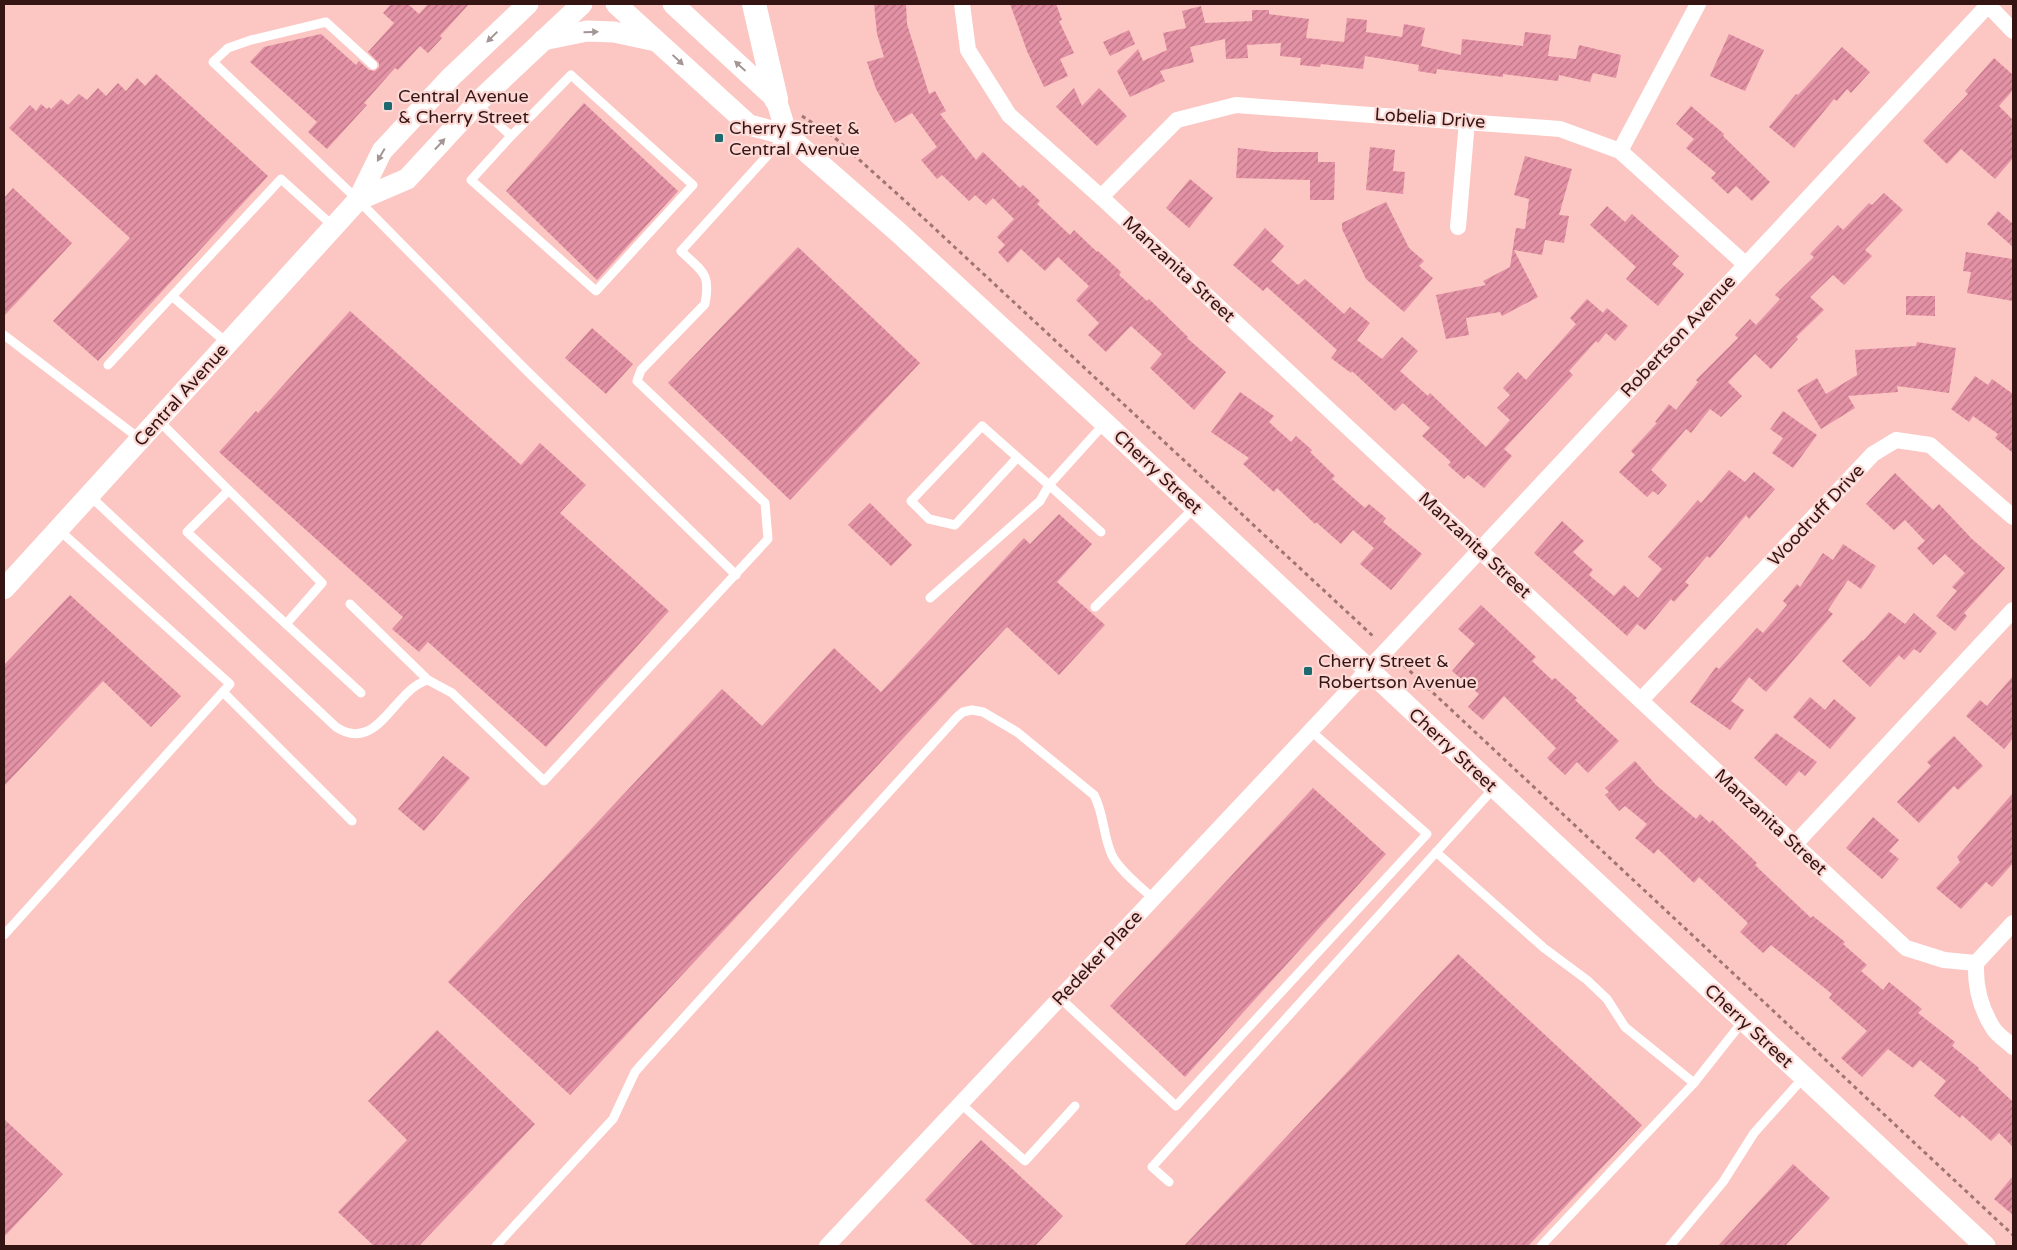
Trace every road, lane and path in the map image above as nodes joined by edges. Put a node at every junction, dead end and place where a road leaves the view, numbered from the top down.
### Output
1 (582, 4) edge
2 (616, 4) edge
3 (673, 4) edge
4 (754, 4) edge
5 (962, 4) edge
6 (1698, 4) edge
7 (1988, 5) edge
8 (524, 6) edge
9 (2013, 31) edge
10 (543, 40) junction
11 (657, 41) junction
12 (373, 65) dead end
13 (776, 99) junction
14 (477, 104) junction
15 (1467, 121) junction
16 (787, 134) junction
17 (511, 136) junction
18 (1620, 151) junction
19 (1102, 197) junction
20 (358, 200) junction
21 (334, 227) junction
22 (1458, 227) dead end
23 (1745, 264) junction
24 (173, 297) junction
25 (4, 335) edge
26 (227, 344) junction
27 (108, 365) dead end
28 (158, 420) junction
29 (1105, 423) junction
30 (140, 439) junction
31 (1017, 458) junction
32 (1049, 485) junction
33 (228, 491) junction
34 (89, 495) junction
35 (1195, 507) junction
36 (2013, 517) edge
37 (58, 529) junction
38 (1101, 532) dead end
39 (1481, 549) junction
40 (736, 575) junction
41 (6, 584) edge
42 (930, 598) dead end
43 (350, 604) dead end
44 (1096, 607) dead end
45 (2013, 610) edge
46 (286, 624) junction
47 (1368, 670) junction
48 (428, 680) junction
49 (223, 692) junction
50 (361, 693) dead end
51 (1641, 700) junction
52 (1311, 731) junction
53 (1494, 788) junction
54 (352, 822) dead end
55 (1795, 844) junction
56 (1436, 852) junction
57 (1153, 898) junction
58 (2013, 923) edge
59 (4, 935) edge
60 (1976, 963) junction
61 (1060, 998) junction
62 (1744, 1021) junction
63 (2013, 1047) edge
64 (1804, 1077) junction
65 (1694, 1084) junction
66 (961, 1104) junction
67 (1075, 1106) dead end
68 (1169, 1182) dead end
69 (496, 1246) edge
70 (826, 1246) edge
71 (1541, 1246) edge
72 (1670, 1246) edge
73 (1985, 1246) edge

1 - 10 street, Central Avenue
2 - 11 street, Cherry Street
13 -> 3 street
4 - 13 main road
5 - 19 street, Manzanita Street
6 - 18 street
7 - 9 street
7 - 23 street, Robertson Avenue
8 -> 20 street, Central Avenue
10 -> 11 street
10 - 14 street, Central Avenue
11 -> 16 street, Cherry Street
12 - 20 lane
13 - 16 street
14 - 17 lane
20 -> 14 street, Central Avenue
15 - 18 street, Lobelia Drive
15 - 19 street, Lobelia Drive
15 - 22 street
16 - 29 street, Cherry Street
16 - 40 lane
17 - 17 lane
18 - 23 street, Lobelia Drive
19 - 39 street, Manzanita Street
20 - 21 street, Central Avenue
20 - 40 lane
21 - 24 lane
21 - 26 street, Central Avenue
23 - 39 street, Robertson Avenue
24 - 26 lane
24 - 27 lane
25 - 30 lane
26 - 28 street, Central Avenue
28 - 30 street, Central Avenue
28 - 33 lane
29 - 32 lane
29 - 35 street, Cherry Street
30 - 34 street, Central Avenue
31 - 31 lane
31 - 32 lane
32 - 38 lane
32 - 42 lane
33 - 46 lane
33 - 46 lane
34 - 37 street, Central Avenue
34 - 48 lane
35 - 44 lane
35 - 47 street, Cherry Street
36 - 51 street, Woodruff Drive
37 - 41 street, Central Avenue
37 - 49 lane
39 - 47 street, Robertson Avenue
39 - 51 street, Manzanita Street
40 - 48 lane
43 - 48 lane
45 - 55 street
46 - 50 lane
47 - 52 street, Redeker Place
47 - 53 street, Cherry Street
49 - 54 lane
49 - 59 lane
51 - 55 street, Manzanita Street
52 - 57 street, Redeker Place
52 - 61 lane
53 - 56 lane
53 - 62 street, Cherry Street
55 - 60 street, Manzanita Street
56 - 65 lane
56 - 68 lane
57 - 61 street, Redeker Place
57 - 69 lane
58 - 60 street
60 - 63 street
61 - 66 street, Redeker Place
62 - 64 street, Cherry Street
62 - 65 lane
64 - 72 lane
64 - 73 street, Cherry Street
65 - 71 lane
66 - 67 lane
66 - 70 street, Redeker Place

